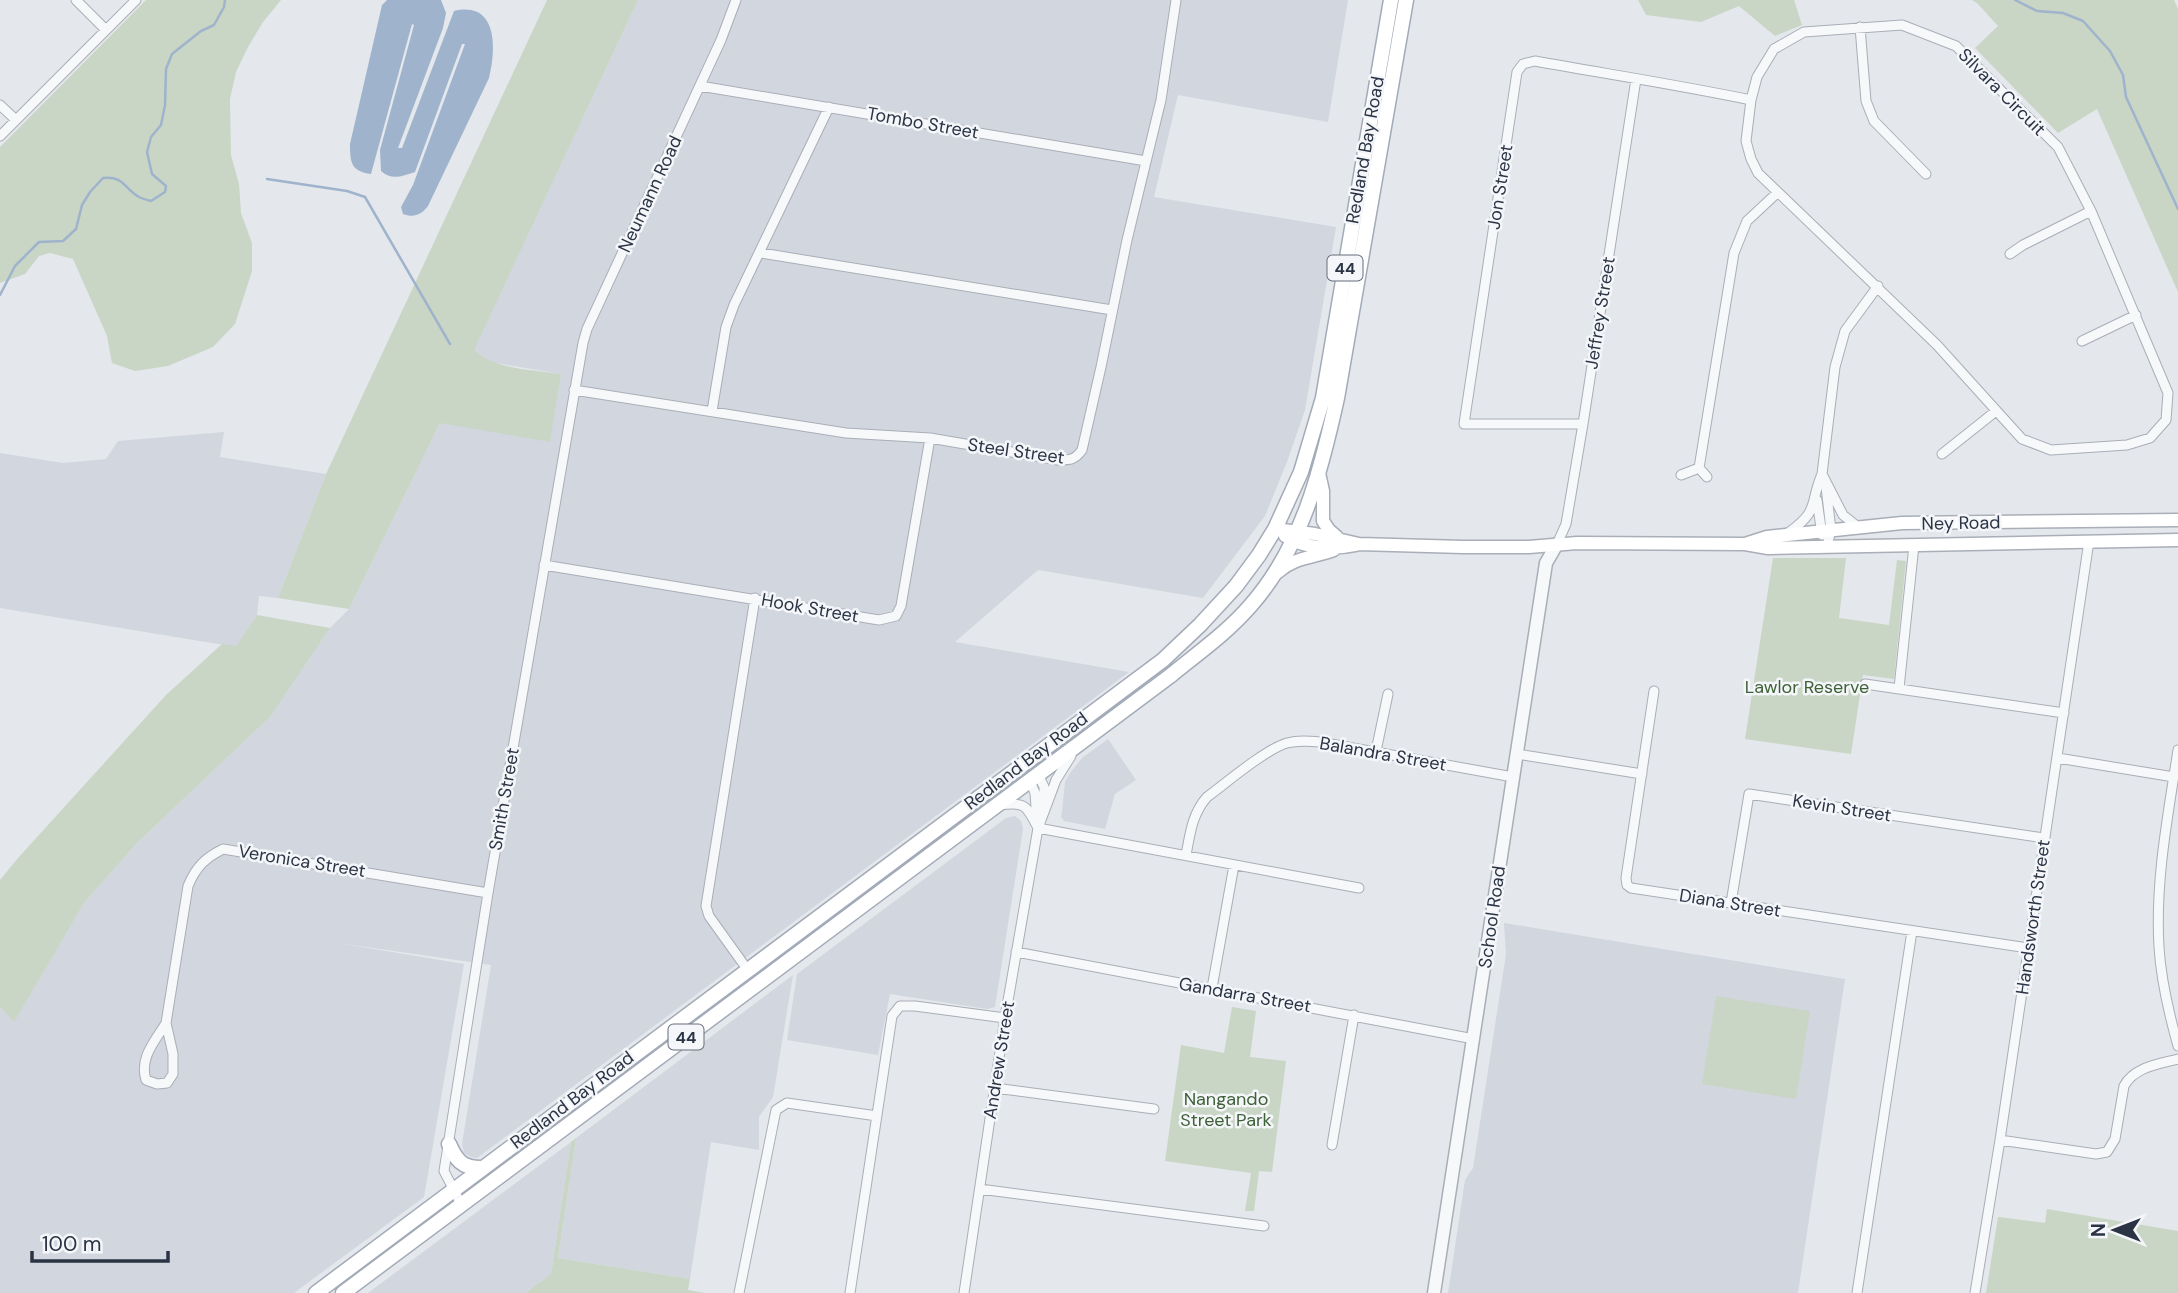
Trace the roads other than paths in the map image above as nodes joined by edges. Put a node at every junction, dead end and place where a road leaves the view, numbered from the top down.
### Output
1 (76, 0) edge
2 (136, 0) edge
3 (736, 0) edge
4 (1176, 0) edge
5 (1391, 0) edge
6 (1406, 0) edge
7 (1860, 27) junction
8 (106, 30) junction
9 (1636, 79) junction
10 (700, 86) junction
11 (1751, 100) junction
12 (0, 105) edge
13 (829, 107) junction
14 (16, 120) junction
15 (0, 136) edge
16 (1146, 161) junction
17 (1926, 174) dead end
18 (1777, 193) junction
19 (2091, 211) junction
20 (761, 253) junction
21 (2010, 254) dead end
22 (1878, 286) junction
23 (1112, 310) junction
24 (2136, 315) junction
25 (2082, 341) dead end
26 (574, 390) junction
27 (712, 411) junction
28 (1996, 411) junction
29 (1583, 424) junction
30 (930, 438) junction
31 (1942, 454) dead end
32 (1699, 468) junction
33 (1319, 473) junction
34 (1681, 475) dead end
35 (1707, 477) dead end
36 (1824, 478) junction
37 (1817, 495) junction
38 (2178, 520) edge
39 (1858, 527) junction
40 (1275, 529) junction
41 (1826, 530) junction
42 (1786, 534) junction
43 (1296, 536) junction
44 (2178, 540) edge
45 (2089, 541) junction
46 (1339, 543) junction
47 (1557, 544) junction
48 (1745, 544) junction
49 (1914, 545) junction
50 (1827, 546) junction
51 (544, 565) junction
52 (1278, 572) junction
53 (755, 598) junction
54 (1865, 684) dead end
55 (1899, 688) junction
56 (1654, 691) dead end
57 (1388, 694) dead end
58 (2064, 713) junction
59 (1084, 742) junction
60 (2178, 750) edge
61 (1377, 751) junction
62 (1517, 754) junction
63 (2058, 758) junction
64 (1025, 763) junction
65 (1642, 774) junction
66 (1513, 777) junction
67 (2174, 777) junction
68 (1034, 778) junction
69 (998, 806) junction
70 (1043, 811) junction
71 (1038, 828) junction
72 (2044, 838) junction
73 (1186, 855) junction
74 (1234, 865) junction
75 (1359, 888) dead end
76 (488, 892) junction
77 (1731, 903) junction
78 (1912, 931) junction
79 (2028, 948) junction
80 (1016, 952) junction
81 (747, 969) junction
82 (1212, 988) junction
83 (1354, 1015) junction
84 (1005, 1018) junction
85 (166, 1023) junction
86 (1474, 1038) junction
87 (2178, 1046) edge
88 (2178, 1059) edge
89 (995, 1088) junction
90 (1154, 1109) dead end
91 (877, 1116) junction
92 (2000, 1140) junction
93 (449, 1144) junction
94 (1332, 1145) dead end
95 (481, 1168) junction
96 (980, 1189) junction
97 (452, 1190) junction
98 (461, 1204) junction
99 (1264, 1226) dead end
100 (316, 1293) edge
101 (343, 1293) edge
102 (739, 1293) edge
103 (850, 1293) edge
104 (964, 1293) edge
105 (1434, 1293) edge
106 (1857, 1293) edge
107 (1975, 1293) edge

1 - 8 street
2 - 8 street
3 - 10 street, Neumann Road
4 - 16 street, Steel Street
5 - 40 main road, Redland Bay Road / 44
6 - 33 main road, Redland Bay Road / 44
7 - 11 street, Silvara Circuit
7 - 17 street
7 - 19 street, Silvara Circuit
8 - 14 street
9 - 11 street, Jon Street
9 - 29 street, Jeffrey Street
9 - 29 street, Jon Street
10 - 13 street, Tombo Street
10 - 26 street, Neumann Road
11 - 18 street, Silvara Circuit
12 - 14 street
13 - 16 street, Tombo Street
13 - 20 street
14 - 15 street
16 - 23 street, Steel Street
18 - 22 street, Silvara Circuit
18 - 32 street
19 - 21 street
19 - 24 street, Silvara Circuit
20 - 23 street
20 - 27 street
22 - 28 street, Silvara Circuit
22 - 36 street
23 - 30 street, Steel Street
24 - 25 street
24 - 28 street, Silvara Circuit
26 - 27 street, Steel Street
26 - 51 street, Smith Street
27 - 30 street, Steel Street
28 - 31 street
29 - 47 street, Jeffrey Street
30 - 53 street, Hook Street
32 - 34 street
32 - 35 street
33 - 43 main road, Redland Bay Road / 44
33 - 46 main road
36 - 37 street
36 - 39 street
36 - 41 street
37 - 41 street
37 - 42 street
38 - 39 main road, Ney Road
39 - 41 main road, Ney Road
40 - 43 main road, Ney Road
40 - 64 main road, Redland Bay Road / 44
41 - 42 main road, Ney Road
41 - 50 street
42 - 48 main road, Ney Road
43 - 46 main road, Ney Road
43 - 52 main road, Redland Bay Road / 44
44 - 45 main road, Ney Road
45 - 49 main road, Ney Road
45 - 58 street, Handsworth Street
46 - 47 main road, Ney Road
46 - 52 main road
47 - 48 main road, Ney Road
47 - 62 street, School Road
48 - 50 main road, Ney Road
49 - 50 main road, Ney Road
49 - 55 street
51 - 53 street, Hook Street
51 - 76 street, Smith Street
52 - 59 main road, Redland Bay Road / 44
53 - 81 street
54 - 55 street
55 - 58 street
56 - 65 street, Diana Street
57 - 61 street
58 - 63 street, Handsworth Street
59 - 68 main road, Redland Bay Road / 44
59 - 70 street, Andrew Street
60 - 67 street
61 - 66 street, Balandra Street
61 - 73 street, Balandra Street
62 - 65 street
62 - 66 street, School Road
63 - 67 street
63 - 72 street, Handsworth Street
64 - 68 main road
64 - 81 main road, Redland Bay Road / 44
65 - 77 street, Diana Street
66 - 86 street, School Road
67 - 87 street
68 - 69 main road, Redland Bay Road / 44
68 - 70 street, Andrew Street
68 - 71 street, Andrew Street
69 - 71 street
69 - 98 main road, Redland Bay Road / 44
70 - 71 street, Andrew Street
71 - 73 street
71 - 80 street, Andrew Street
72 - 77 street, Kevin Street
72 - 79 street, Handsworth Street
73 - 74 street
74 - 75 street
74 - 82 street
76 - 85 street, Veronica Street
76 - 93 street, Smith Street
77 - 78 street, Diana Street
78 - 79 street, Diana Street
78 - 106 street
79 - 92 street, Handsworth Street
80 - 82 street, Gandarra Street
80 - 84 street, Andrew Street
81 - 95 main road, Redland Bay Road / 44
82 - 83 street, Gandarra Street
83 - 86 street, Gandarra Street
83 - 94 street
84 - 89 street, Andrew Street
84 - 91 street
85 - 85 street, Veronica Street
86 - 105 street, School Road
88 - 92 street
89 - 90 street
89 - 96 street, Andrew Street
91 - 102 street
91 - 103 street
92 - 107 street, Handsworth Street
93 - 95 main road
93 - 97 street, Smith Street
95 - 97 main road, Redland Bay Road / 44
96 - 99 street
96 - 104 street, Andrew Street
97 - 98 street, Smith Street
97 - 100 main road, Redland Bay Road / 44
98 - 101 main road, Redland Bay Road / 44

